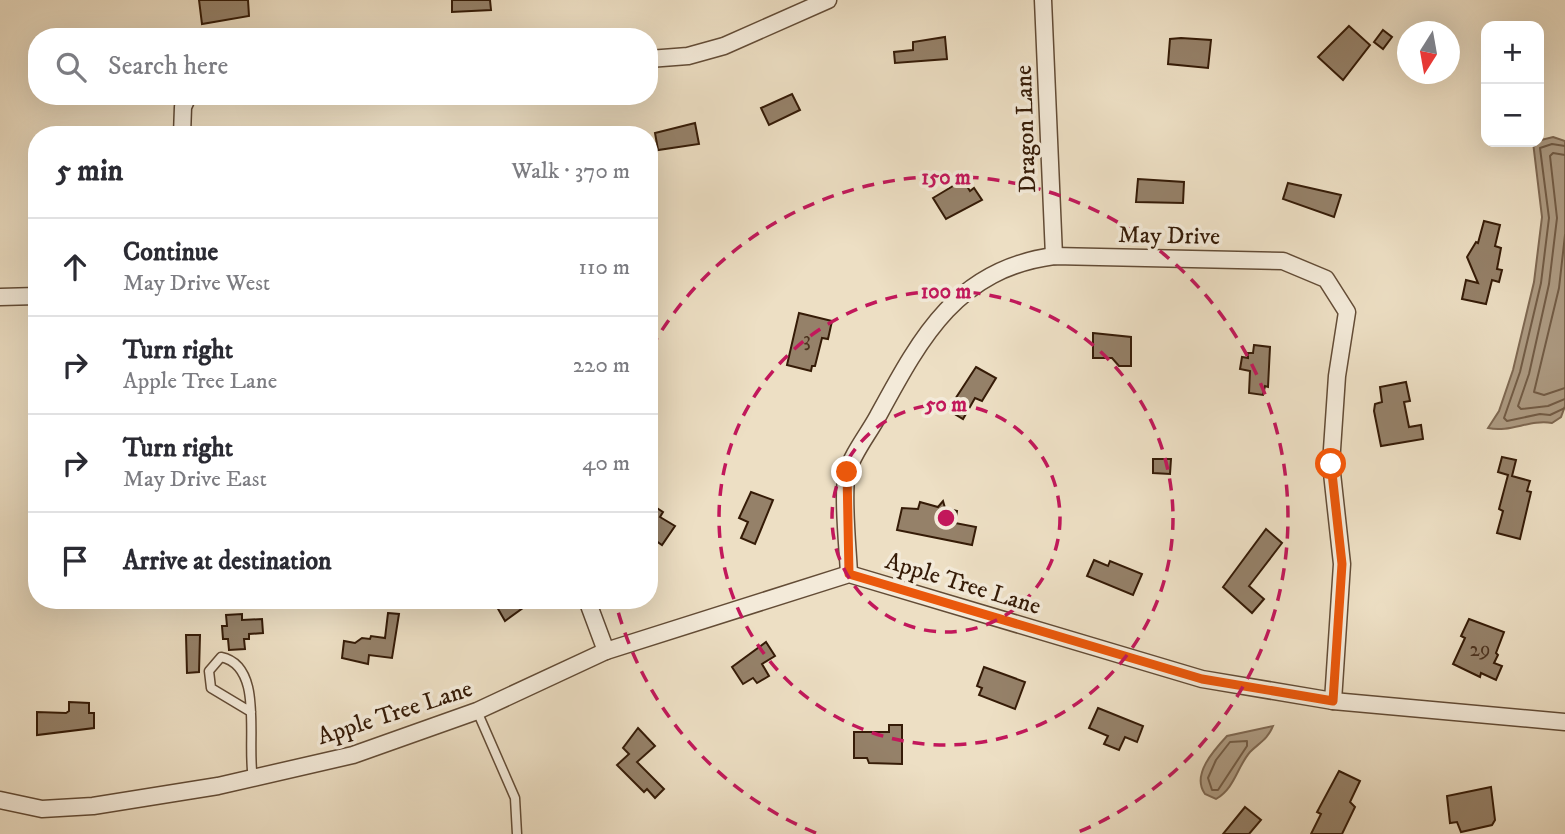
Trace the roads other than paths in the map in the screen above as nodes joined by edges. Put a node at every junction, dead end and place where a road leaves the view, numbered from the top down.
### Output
1 (828, 0) edge
2 (1043, 0) edge
3 (658, 58) edge
4 (184, 105) edge
5 (182, 126) edge
6 (1054, 256) junction
7 (28, 296) edge
8 (0, 297) edge
9 (849, 574) junction
10 (590, 609) edge
11 (606, 651) junction
12 (1333, 701) junction
13 (477, 711) junction
14 (251, 712) junction
15 (1565, 722) edge
16 (253, 778) junction
17 (0, 800) edge
18 (517, 834) edge

1 - 3 street
2 - 6 street, Dragon Lane
4 - 5 street
6 - 9 street, May Drive
6 - 12 street, May Drive
7 - 8 street
9 - 11 street, Apple Tree Lane
9 - 12 street, Apple Tree Lane
10 - 11 street
11 - 13 street, Apple Tree Lane
12 - 15 street, Apple Tree Lane
13 - 16 street, Apple Tree Lane
13 - 18 lane
14 - 14 lane
14 - 16 lane
16 - 17 street, Apple Tree Lane

